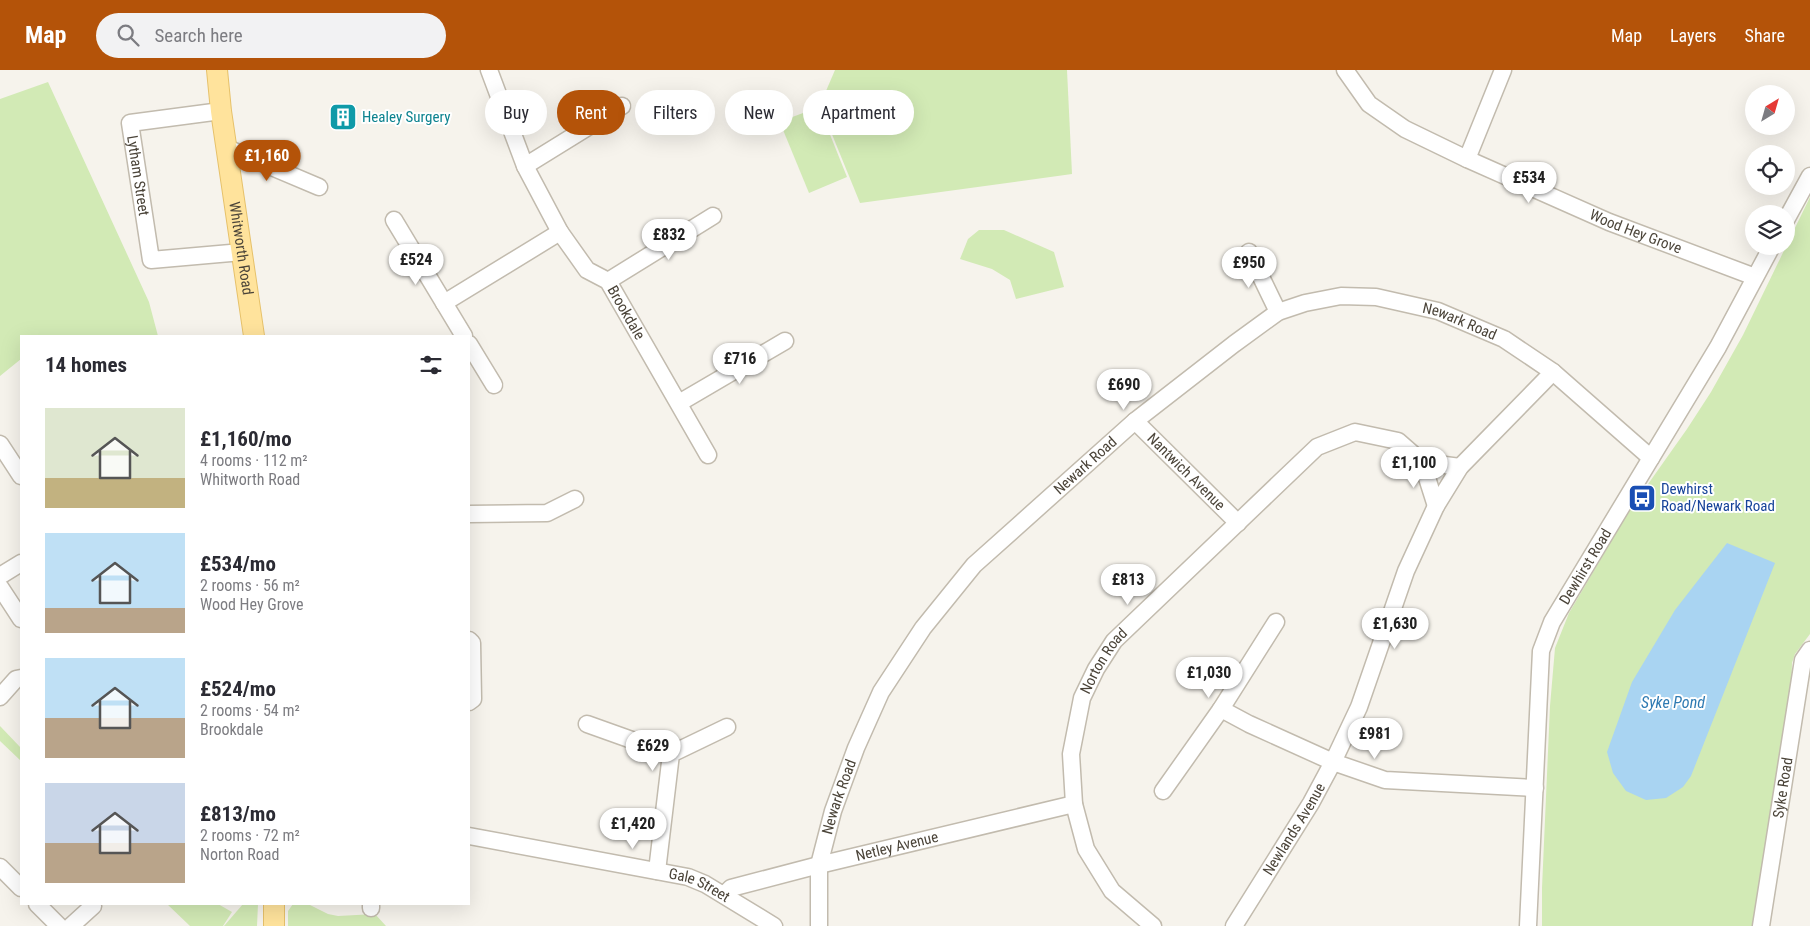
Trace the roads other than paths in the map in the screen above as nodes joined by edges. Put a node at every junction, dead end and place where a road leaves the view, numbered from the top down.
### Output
1 (217, 70) edge
2 (489, 70) edge
3 (1345, 70) edge
4 (1503, 70) edge
5 (221, 112) junction
6 (575, 135) edge
7 (227, 148) junction
8 (1467, 159) junction
9 (525, 166) junction
10 (1810, 176) edge
11 (319, 187) dead end
12 (1794, 205) edge
13 (713, 216) dead end
14 (394, 220) dead end
15 (560, 232) junction
16 (242, 252) junction
17 (1249, 252) dead end
18 (1767, 255) edge
19 (1755, 276) junction
20 (608, 281) junction
21 (444, 303) junction
22 (1278, 312) junction
23 (254, 335) edge
24 (463, 335) edge
25 (785, 341) dead end
26 (470, 348) edge
27 (474, 366) edge
28 (1553, 372) junction
29 (494, 386) dead end
30 (680, 403) junction
31 (1135, 421) junction
32 (0, 444) edge
33 (708, 454) dead end
34 (1651, 458) junction
35 (1422, 462) junction
36 (1460, 467) junction
37 (20, 474) edge
38 (574, 499) dead end
39 (1436, 506) junction
40 (470, 514) edge
41 (1238, 523) junction
42 (20, 563) edge
43 (0, 576) edge
44 (0, 588) edge
45 (20, 618) edge
46 (1276, 622) dead end
47 (470, 641) edge
48 (1810, 650) edge
49 (20, 678) edge
50 (0, 697) edge
51 (470, 701) edge
52 (1220, 709) junction
53 (587, 724) dead end
54 (727, 727) dead end
55 (671, 754) junction
56 (1333, 762) junction
57 (1535, 788) junction
58 (1163, 791) dead end
59 (1074, 804) junction
60 (470, 836) edge
61 (819, 865) junction
62 (0, 867) edge
63 (656, 870) junction
64 (20, 887) edge
65 (724, 895) junction
66 (38, 905) edge
67 (274, 905) edge
68 (93, 906) dead end
69 (59, 926) edge
70 (71, 926) edge
71 (274, 926) edge
72 (774, 926) edge
73 (818, 926) edge
74 (1152, 926) edge
75 (1234, 926) edge
76 (1528, 926) edge
77 (1761, 926) edge

1 - 5 main road, Whitworth Road
2 - 9 street, Brookdale
3 - 8 street, Wood Hey Grove
4 - 8 street
5 - 7 main road, Whitworth Road
5 - 16 street, Lytham Street
6 - 9 street
7 - 11 street
7 - 16 main road, Whitworth Road
8 - 19 street, Wood Hey Grove
9 - 15 street, Brookdale
10 - 12 street
13 - 20 street
14 - 21 street
15 - 20 street, Brookdale
15 - 21 street
16 - 23 main road, Whitworth Road
17 - 22 street
18 - 19 street, Dewhirst Road
19 - 34 street, Dewhirst Road
20 - 30 street, Brookdale
21 - 24 street
22 - 28 street, Newark Road
22 - 31 street, Newark Road
25 - 30 street
26 - 27 street
27 - 29 street
28 - 34 street, Newark Road
28 - 36 street, Newlands Avenue
30 - 33 street, Brookdale
31 - 41 street, Nantwich Avenue
31 - 61 street, Newark Road
32 - 37 street
34 - 57 street, Dewhirst Road
35 - 36 street
35 - 39 street
35 - 41 street, Norton Road
36 - 39 street, Newlands Avenue
38 - 40 street
39 - 56 street, Newlands Avenue
41 - 59 street, Norton Road
42 - 43 street
44 - 45 street
46 - 52 street
47 - 51 street
48 - 77 street, Syke Road
49 - 50 street
52 - 56 street
52 - 58 street
53 - 55 street
54 - 55 street
55 - 63 street
56 - 57 street
56 - 75 street, Newlands Avenue
57 - 76 street, Dewhirst Road
59 - 61 street, Netley Avenue
59 - 74 street, Norton Road
60 - 63 street, Gale Street
61 - 65 street, Netley Avenue
61 - 73 street, Newark Road
62 - 64 street
63 - 65 street, Gale Street
65 - 72 street, Gale Street
66 - 69 street
67 - 71 main road
68 - 70 street

